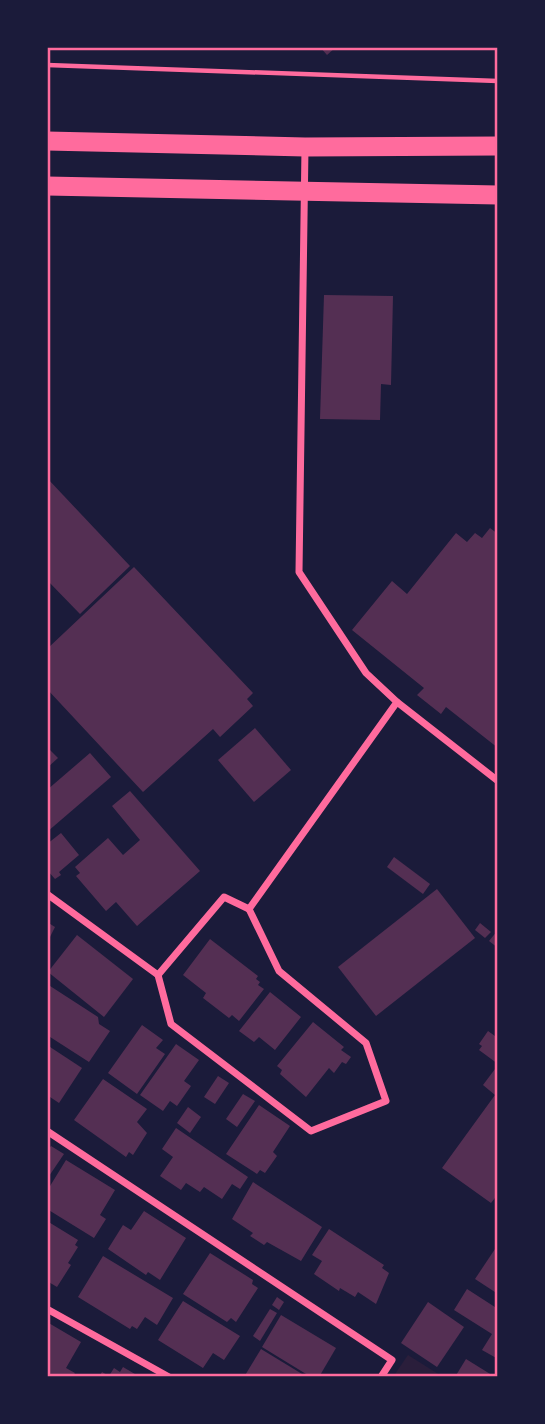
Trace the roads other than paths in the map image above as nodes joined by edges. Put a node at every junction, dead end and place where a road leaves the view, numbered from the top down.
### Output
1 (47, 141) edge
2 (498, 146) edge
3 (305, 147) junction
4 (47, 186) edge
5 (305, 192) junction
6 (498, 195) edge
7 (397, 702) junction
8 (498, 781) edge
9 (47, 894) edge
10 (249, 909) junction
11 (158, 975) junction
12 (47, 1131) edge
13 (47, 1309) edge
14 (169, 1377) edge
15 (381, 1377) edge

1 - 3 highway
2 - 3 highway
3 - 5 street
4 - 5 highway
5 - 6 highway
5 - 7 street
7 - 8 street
7 - 10 street
9 - 11 street
10 - 11 street
10 - 11 street
12 - 15 street
13 - 14 street

